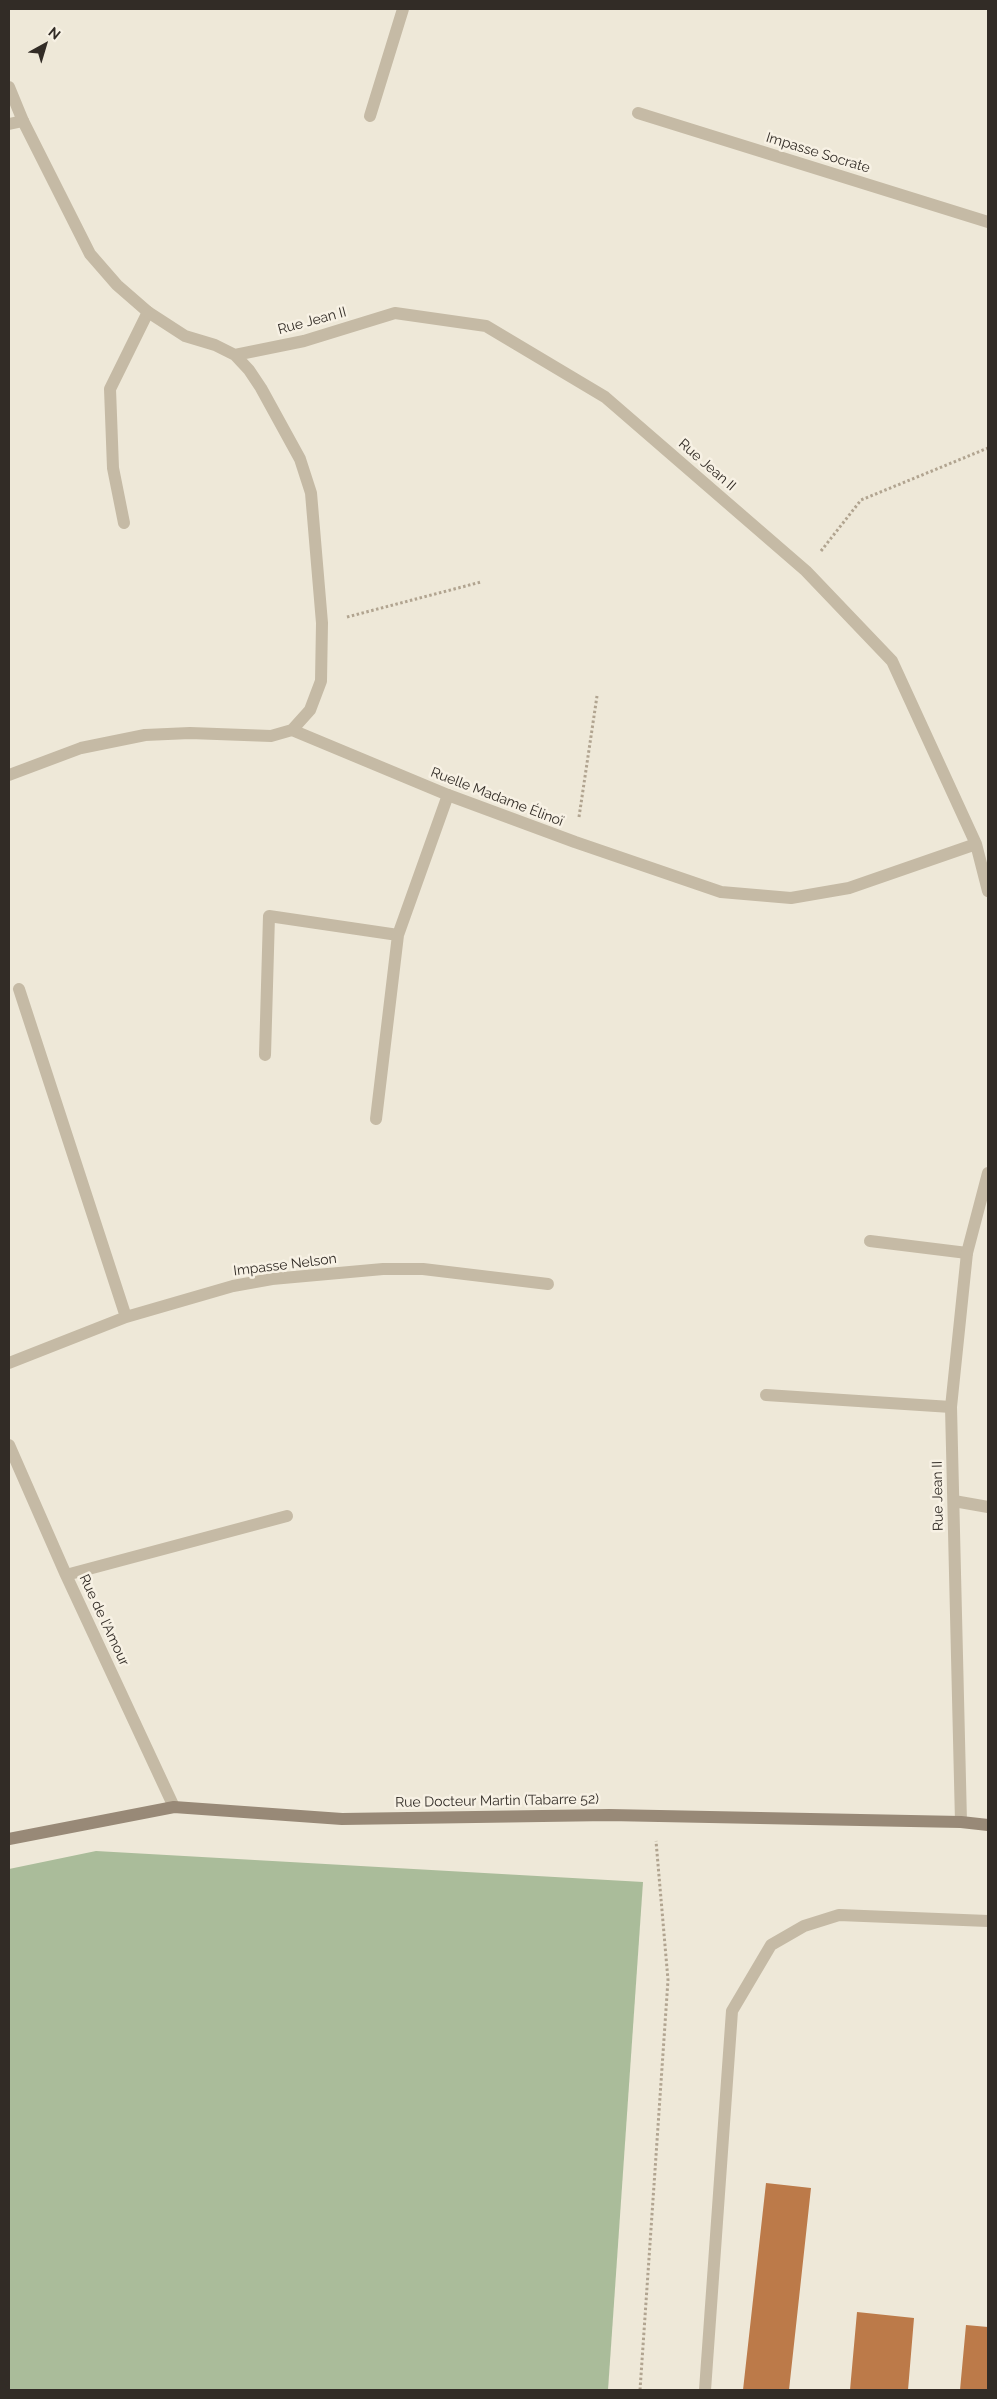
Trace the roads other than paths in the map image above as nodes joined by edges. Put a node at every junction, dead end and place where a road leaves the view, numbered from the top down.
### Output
1 (403, 9) edge
2 (9, 87) edge
3 (638, 113) dead end
4 (370, 116) dead end
5 (22, 121) junction
6 (9, 124) edge
7 (988, 222) edge
8 (148, 312) junction
9 (235, 355) junction
10 (124, 523) dead end
11 (292, 730) junction
12 (9, 775) edge
13 (448, 795) junction
14 (976, 844) junction
15 (988, 890) edge
16 (398, 935) junction
17 (19, 989) dead end
18 (265, 1055) dead end
19 (376, 1120) dead end
20 (988, 1173) edge
21 (870, 1240) dead end
22 (967, 1253) junction
23 (548, 1284) dead end
24 (126, 1317) junction
25 (9, 1363) edge
26 (766, 1395) dead end
27 (951, 1406) junction
28 (9, 1445) edge
29 (954, 1501) junction
30 (988, 1507) edge
31 (287, 1516) dead end
32 (66, 1575) junction
33 (174, 1807) junction
34 (961, 1822) junction
35 (988, 1826) edge
36 (9, 1839) edge
37 (988, 1921) edge
38 (705, 2390) edge

1 - 4 street
2 - 5 street
3 - 7 street, Impasse Socrate
5 - 6 street
5 - 8 street
8 - 9 street
8 - 10 street
9 - 11 street
9 - 14 street, Rue Jean II
11 - 12 street
11 - 13 street, Ruelle Madame Élinoï
13 - 14 street, Ruelle Madame Élinoï
13 - 16 street
14 - 15 street, Rue Jean II
16 - 18 street
16 - 19 street
17 - 24 street
20 - 22 street, Rue Jean II
21 - 22 street
22 - 27 street, Rue Jean II
23 - 24 street, Impasse Nelson
24 - 25 street, Impasse Nelson
26 - 27 street
27 - 29 street, Rue Jean II
28 - 32 street, Rue de l'Amour
29 - 30 street
29 - 34 street, Rue Jean II
31 - 32 street
32 - 33 street, Rue de l'Amour
33 - 34 street, Rue Docteur Martin (Tabarre 52)
33 - 36 street, Rue Docteur Martin (Tabarre 52)
34 - 35 street, Rue Docteur Martin (Tabarre 52)
37 - 38 street

